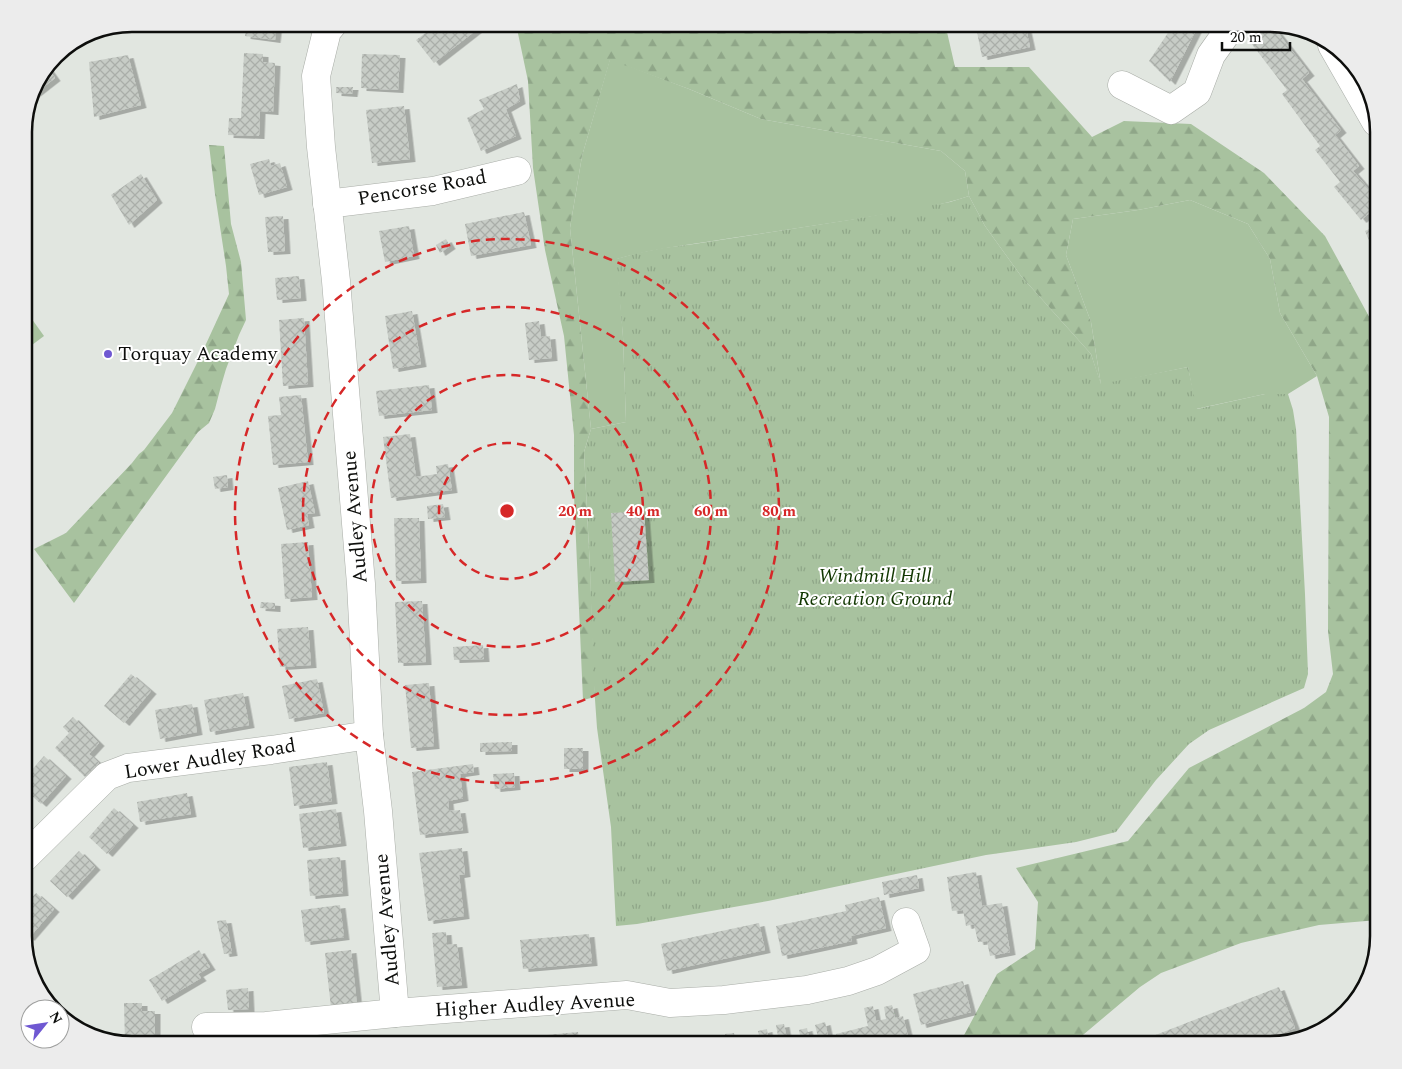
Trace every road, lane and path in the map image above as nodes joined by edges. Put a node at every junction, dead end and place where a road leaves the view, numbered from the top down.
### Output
1 (327, 32) edge
2 (1227, 32) edge
3 (1344, 66) edge
4 (1122, 85) dead end
5 (1364, 101) edge
6 (517, 171) dead end
7 (327, 204) junction
8 (369, 735) junction
9 (33, 849) edge
10 (906, 922) dead end
11 (395, 1013) junction
12 (206, 1027) dead end

1 - 7 street, Audley Avenue
2 - 4 street
3 - 5 street
6 - 7 street, Pencorse Road
7 - 8 street, Audley Avenue
8 - 9 street, Lower Audley Road
8 - 11 street, Audley Avenue
10 - 11 street, Higher Audley Avenue
11 - 12 street, Higher Audley Avenue

